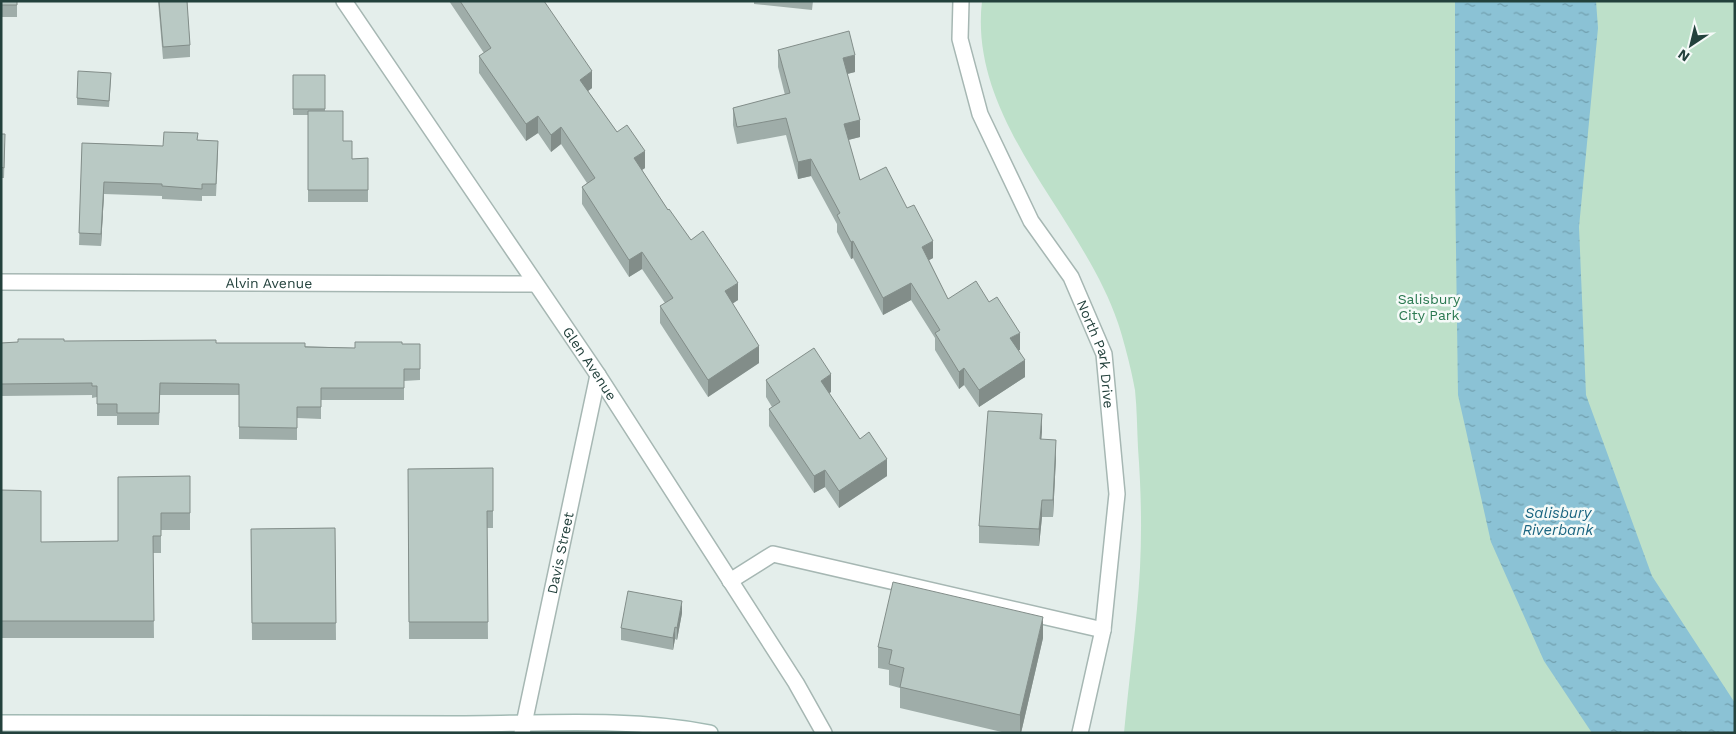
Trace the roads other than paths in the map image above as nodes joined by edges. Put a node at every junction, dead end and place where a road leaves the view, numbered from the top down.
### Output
1 (344, 1) edge
2 (961, 1) edge
3 (1, 282) edge
4 (535, 284) junction
5 (598, 375) junction
6 (730, 581) junction
7 (1103, 630) junction
8 (1, 723) edge
9 (163, 728) edge
10 (278, 728) edge
11 (523, 728) edge
12 (710, 733) edge
13 (824, 733) edge
14 (1080, 733) edge

1 - 4 street, Glen Avenue
2 - 7 street, North Park Drive
3 - 4 street, Alvin Avenue
4 - 5 street, Glen Avenue
5 - 6 street, Glen Avenue
5 - 11 street, Davis Street
6 - 7 street
6 - 13 street, Glen Avenue
7 - 14 street, North Park Drive
8 - 9 street
9 - 10 street
10 - 11 street
11 - 12 street

